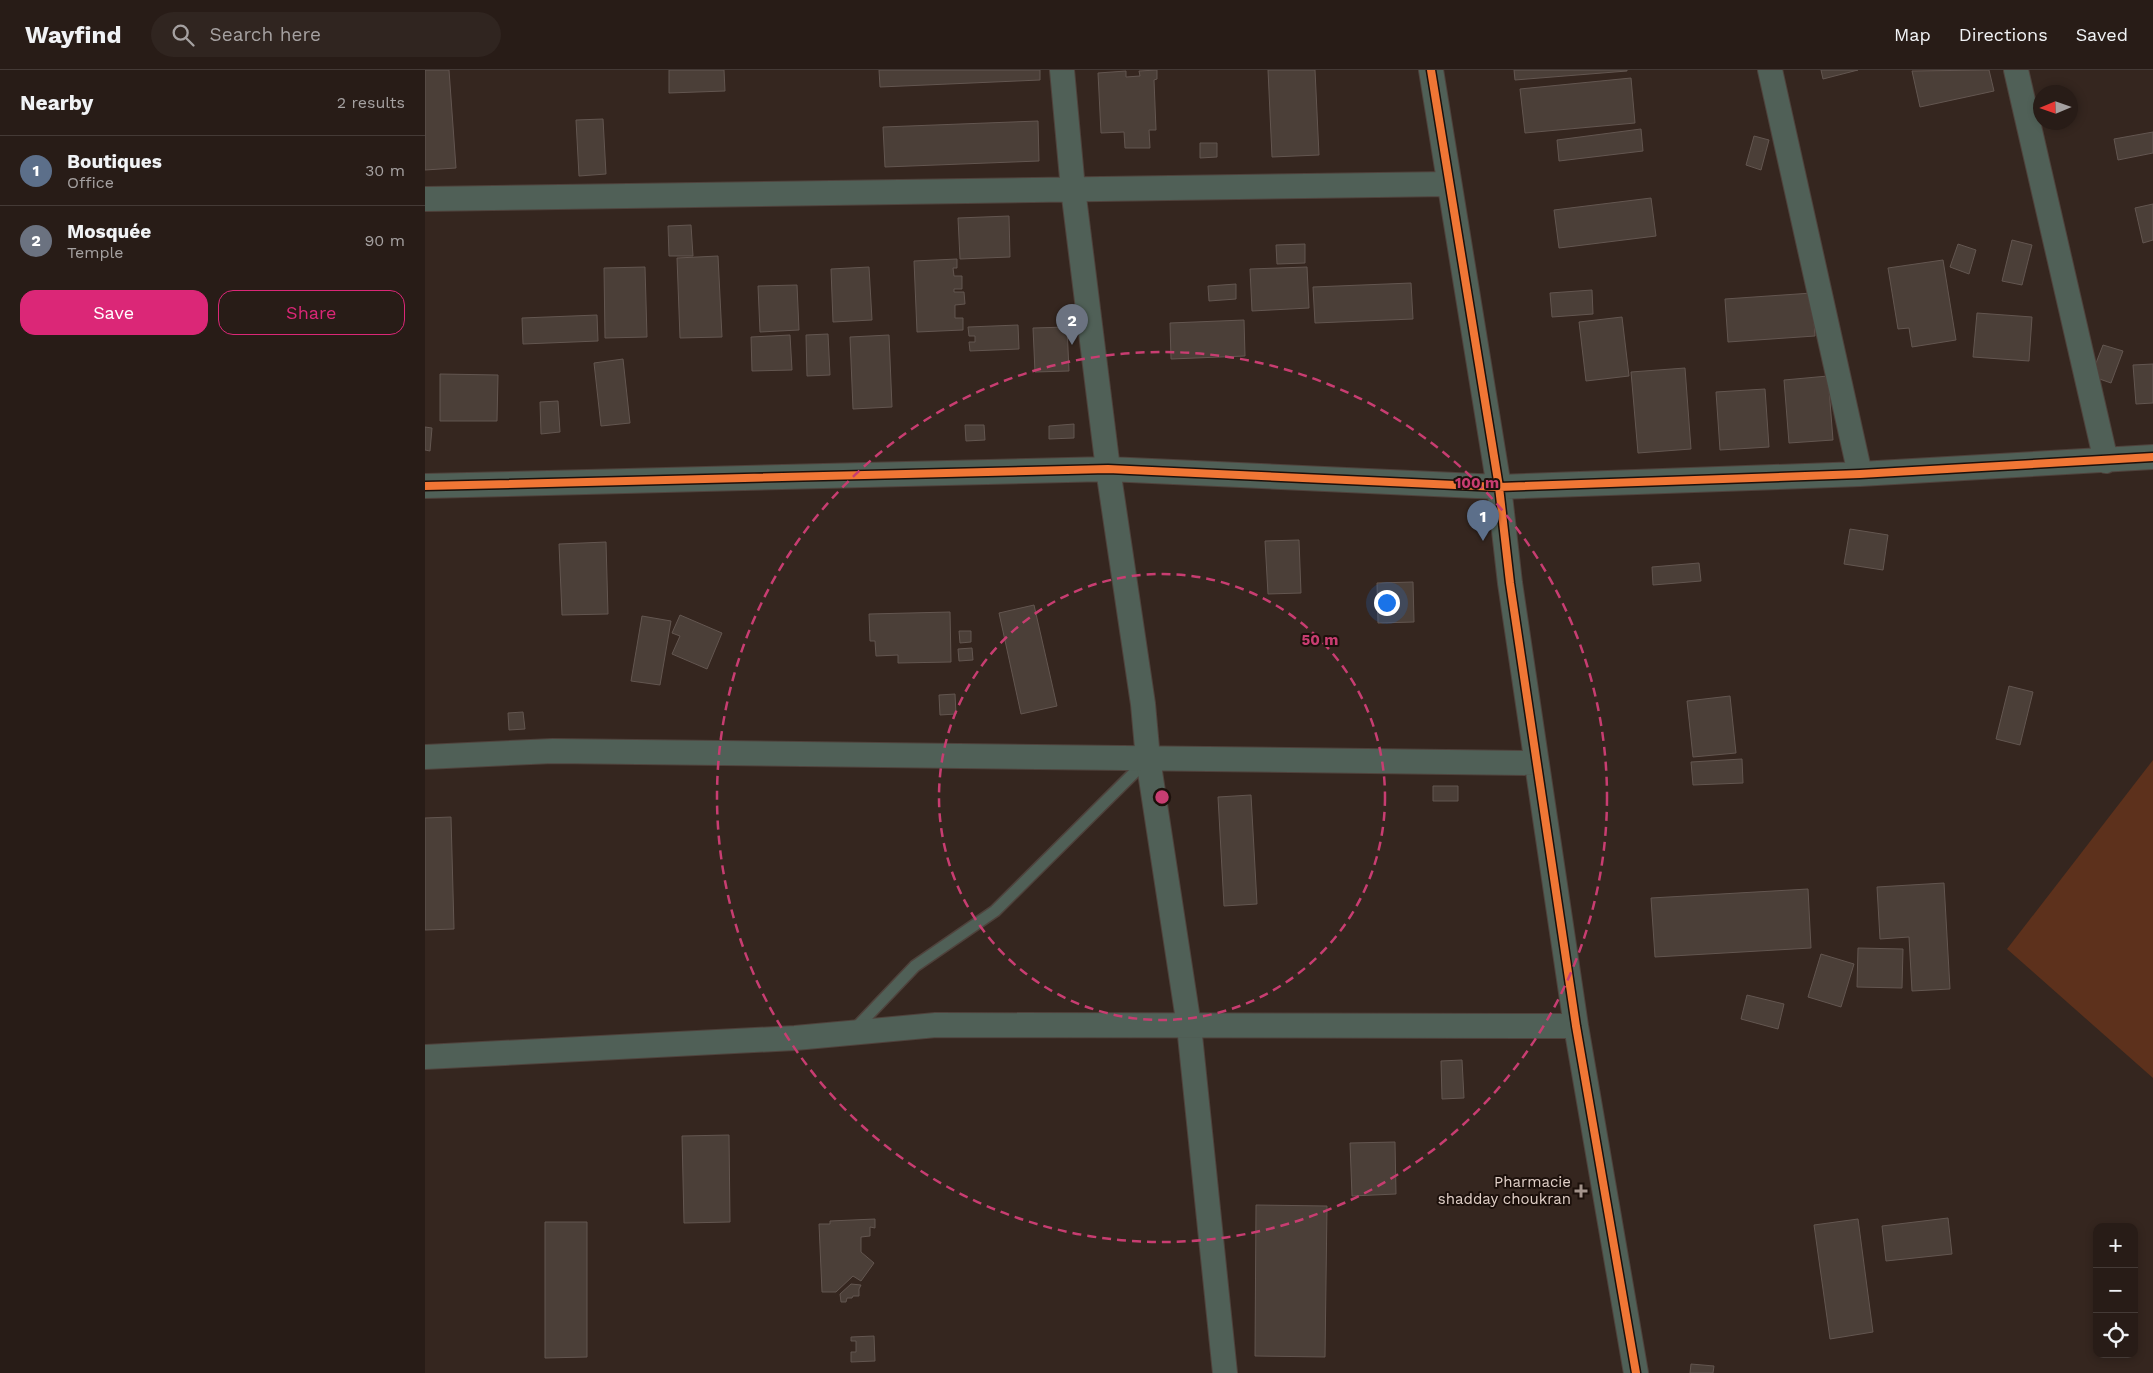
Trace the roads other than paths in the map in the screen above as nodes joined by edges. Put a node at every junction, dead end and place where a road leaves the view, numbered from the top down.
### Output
1 (1062, 70) edge
2 (1431, 70) edge
3 (1770, 70) edge
4 (2016, 70) edge
5 (1449, 184) junction
6 (1073, 189) junction
7 (425, 199) edge
8 (2153, 457) edge
9 (2106, 461) junction
10 (1108, 469) junction
11 (1860, 474) junction
12 (425, 486) edge
13 (1499, 487) junction
14 (425, 757) edge
15 (1148, 759) junction
16 (1536, 763) junction
17 (1189, 1026) junction
18 (1576, 1026) junction
19 (852, 1032) junction
20 (425, 1057) edge
21 (1225, 1373) edge
22 (1635, 1373) edge

1 - 6 street
2 - 5 street
3 - 11 street
4 - 9 street
5 - 6 street
5 - 13 street
6 - 7 street
6 - 10 street
8 - 9 street
9 - 11 street
10 - 12 street
10 - 13 street
10 - 15 street
11 - 13 street
13 - 16 street
14 - 15 street
15 - 16 street
15 - 17 street
15 - 19 lane
16 - 18 street
17 - 18 street
17 - 19 street
17 - 21 street
18 - 22 street
19 - 20 street

